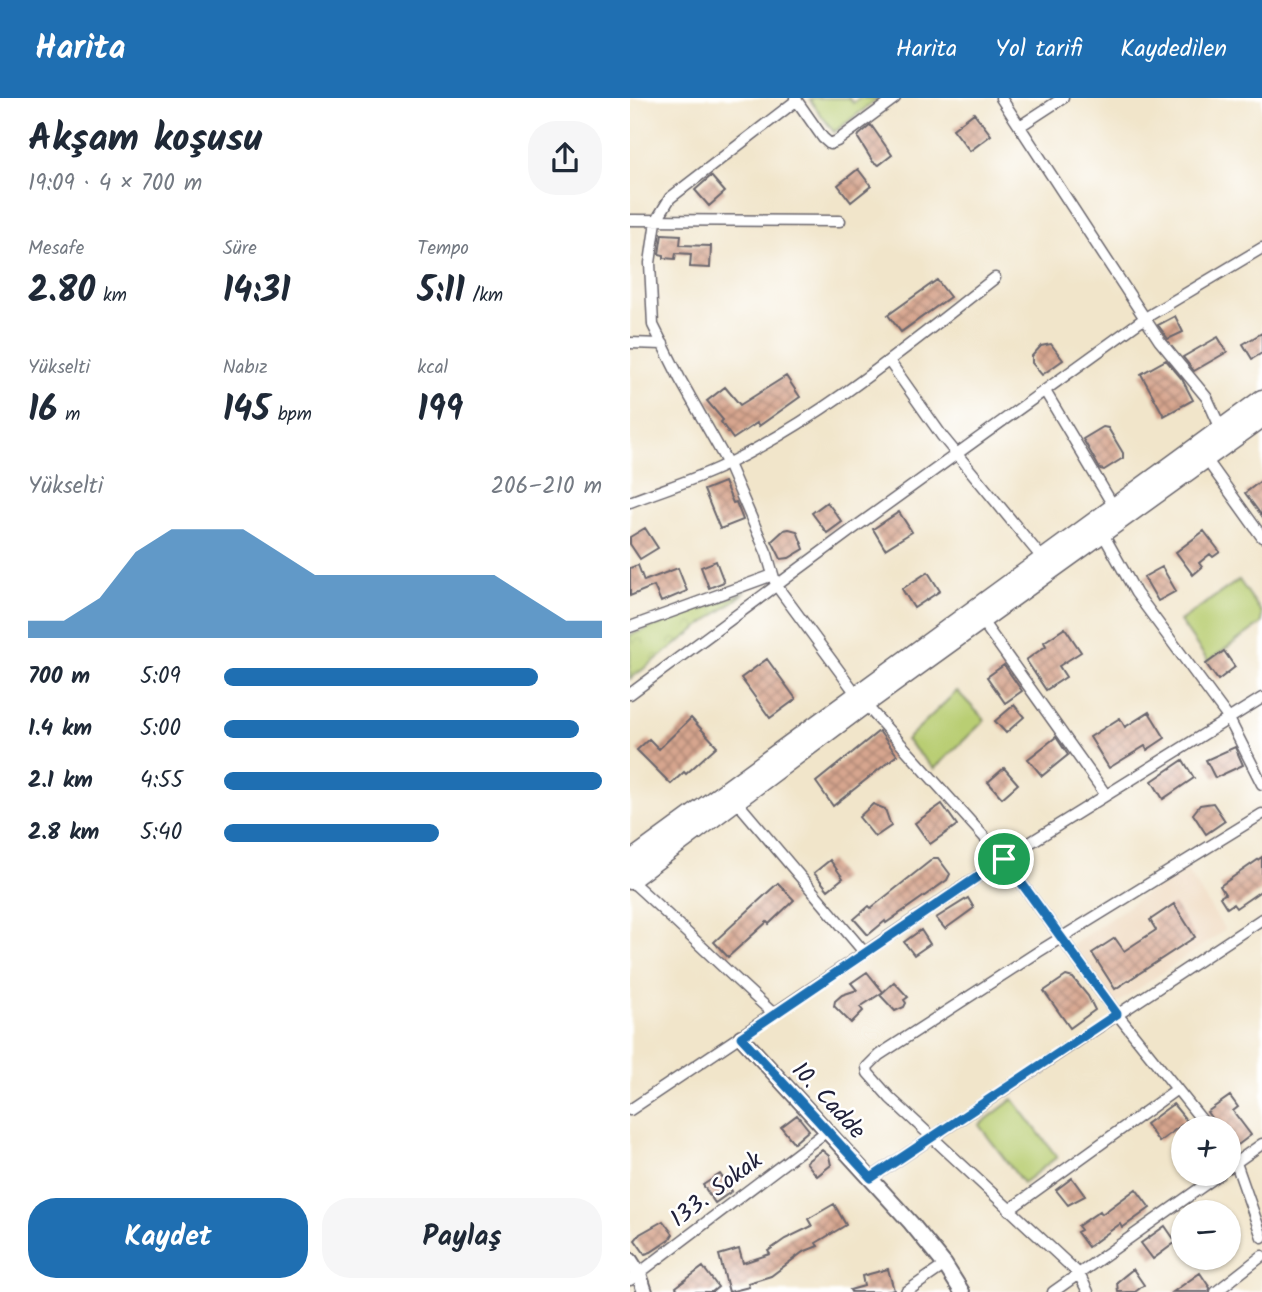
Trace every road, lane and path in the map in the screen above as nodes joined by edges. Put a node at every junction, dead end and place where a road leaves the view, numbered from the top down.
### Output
1 (895, 98) edge
2 (1001, 98) edge
3 (1063, 98) edge
4 (796, 99) edge
5 (1020, 127) junction
6 (630, 220) edge
7 (656, 221) junction
8 (840, 221) dead end
9 (1262, 248) edge
10 (995, 278) dead end
11 (1144, 318) junction
12 (630, 343) edge
13 (663, 344) junction
14 (889, 361) junction
15 (1045, 391) junction
16 (1262, 399) edge
17 (1262, 418) edge
18 (1221, 429) junction
19 (958, 455) junction
20 (1206, 459) junction
21 (728, 464) junction
22 (630, 502) edge
23 (1114, 507) junction
24 (1103, 534) junction
25 (1262, 537) edge
26 (1043, 559) junction
27 (775, 580) junction
28 (982, 621) junction
29 (630, 627) edge
30 (630, 694) edge
31 (1262, 698) edge
32 (861, 699) junction
33 (1229, 719) junction
34 (1262, 784) edge
35 (1106, 795) junction
36 (737, 802) junction
37 (1262, 814) edge
38 (1004, 859) junction
39 (630, 861) edge
40 (630, 880) edge
41 (1262, 919) edge
42 (1062, 939) junction
43 (864, 952) junction
44 (774, 1014) junction
45 (1117, 1014) junction
46 (741, 1037) junction
47 (1177, 1089) junction
48 (630, 1110) edge
49 (1199, 1116) edge
50 (827, 1132) junction
51 (930, 1137) junction
52 (1262, 1144) edge
53 (1241, 1159) edge
54 (871, 1178) junction
55 (1203, 1186) edge
56 (1241, 1186) edge
57 (1009, 1210) junction
58 (1262, 1237) edge
59 (1262, 1256) edge
60 (630, 1260) edge
61 (945, 1265) junction
62 (1079, 1275) junction
63 (635, 1277) edge
64 (645, 1292) edge
65 (906, 1292) edge
66 (962, 1292) edge
67 (1053, 1292) edge
68 (1088, 1292) edge
69 (1216, 1292) edge

1 - 4 street
2 - 5 street
3 - 5 street
4 - 7 street
5 - 11 street
6 - 7 street
7 - 8 street
7 - 13 street
9 - 11 street
10 - 14 street
11 - 15 street
11 - 18 street
12 - 13 street
13 - 21 street
14 - 19 street
14 - 21 street
15 - 19 street
15 - 23 street
16 - 18 highway
17 - 20 highway
18 - 23 highway
19 - 26 street
19 - 27 street
20 - 24 highway
20 - 25 street
21 - 22 street
21 - 27 street
23 - 26 highway
24 - 28 highway
24 - 33 street
26 - 32 highway
27 - 29 street
27 - 30 street
27 - 32 street
28 - 32 highway
28 - 35 street
31 - 33 street
32 - 36 highway
32 - 38 street
32 - 39 highway
33 - 34 street
33 - 35 street
35 - 38 street
36 - 40 highway
36 - 43 street
37 - 42 street
38 - 42 street
38 - 43 street
40 - 44 street
41 - 45 street
42 - 45 street
42 - 51 street
43 - 44 street
44 - 46 street
45 - 47 street
45 - 51 street
46 - 48 street
46 - 50 street, 10. Cadde
47 - 49 street
47 - 57 street
50 - 54 street, 10. Cadde
50 - 63 street, 133. Sokak
51 - 54 street
51 - 57 street
52 - 53 street
54 - 61 street, 10. Cadde
55 - 62 street
56 - 58 street
57 - 62 street
59 - 69 street
60 - 63 street
61 - 65 street
61 - 66 street, 10. Cadde
62 - 67 street
62 - 68 street
63 - 64 street

